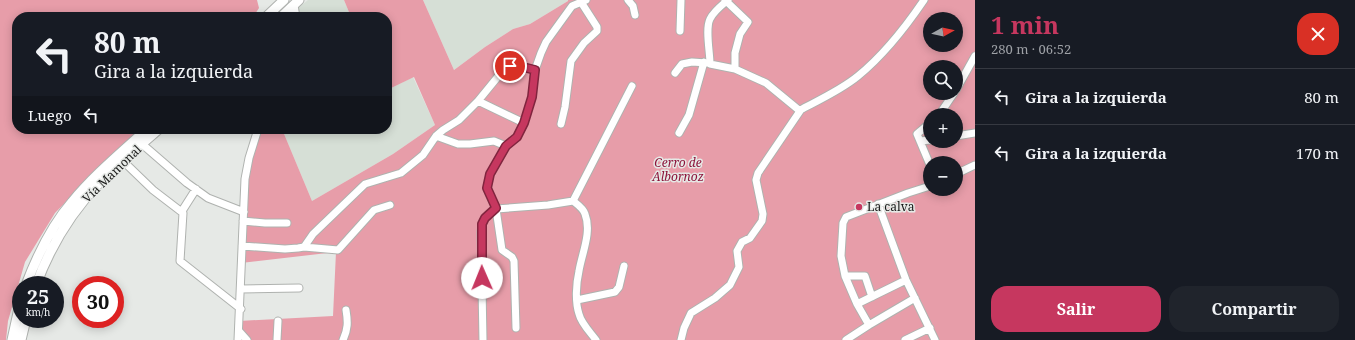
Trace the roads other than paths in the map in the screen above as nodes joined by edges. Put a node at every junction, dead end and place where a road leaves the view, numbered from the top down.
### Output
1 (284, 0) edge
2 (628, 0) edge
3 (682, 0) edge
4 (727, 0) edge
5 (924, 0) edge
6 (583, 1) edge
7 (297, 2) edge
8 (271, 12) edge
9 (287, 12) edge
10 (296, 12) edge
11 (635, 16) dead end
12 (680, 31) dead end
13 (974, 60) edge
14 (707, 63) junction
15 (735, 69) junction
16 (535, 70) junction
17 (675, 73) dead end
18 (963, 78) edge
19 (632, 86) dead end
20 (478, 101) junction
21 (800, 110) junction
22 (524, 123) junction
23 (561, 124) dead end
24 (923, 128) edge
25 (975, 133) edge
26 (142, 134) edge
27 (153, 134) edge
28 (257, 134) edge
29 (679, 134) dead end
30 (963, 135) edge
31 (436, 136) junction
32 (920, 141) junction
33 (923, 141) edge
34 (142, 144) junction
35 (506, 146) junction
36 (926, 156) edge
37 (123, 161) junction
38 (975, 165) edge
39 (963, 171) edge
40 (923, 188) edge
41 (196, 190) junction
42 (573, 201) junction
43 (878, 204) junction
44 (390, 205) dead end
45 (496, 208) junction
46 (182, 211) junction
47 (244, 212) junction
48 (243, 221) junction
49 (287, 223) dead end
50 (242, 246) junction
51 (304, 247) junction
52 (624, 266) dead end
53 (30, 276) edge
54 (39, 276) edge
55 (845, 276) junction
56 (906, 280) junction
57 (299, 288) dead end
58 (241, 289) junction
59 (872, 296) junction
60 (915, 298) junction
61 (577, 300) junction
62 (857, 304) junction
63 (241, 309) junction
64 (346, 310) dead end
65 (278, 321) dead end
66 (869, 325) junction
67 (15, 328) edge
68 (24, 328) edge
69 (516, 328) dead end
70 (930, 328) junction
71 (239, 331) junction
72 (12, 340) edge
73 (21, 340) edge
74 (238, 340) edge
75 (247, 340) edge
76 (277, 340) edge
77 (343, 340) edge
78 (483, 340) edge
79 (596, 340) edge
80 (682, 340) edge
81 (846, 340) edge
82 (905, 340) edge
83 (935, 340) edge

1 - 8 main road
2 - 11 street
3 - 12 street
4 - 14 street
4 - 15 street
5 - 21 street
6 - 16 street
6 - 23 street
7 - 9 main road
7 - 10 street
13 - 18 street
14 - 15 street
14 - 17 street
14 - 29 street
15 - 21 street
16 - 20 street
16 - 22 street
19 - 42 street
20 - 22 street
20 - 31 street
21 - 80 street
22 - 35 street
24 - 32 street
25 - 30 street
26 - 53 main road, Vía Mamonal
27 - 34 main road, Vía Mamonal
28 - 47 street
31 - 35 street
31 - 51 street
32 - 33 street
32 - 36 street
34 - 37 main road, Vía Mamonal
34 - 41 street
35 - 45 street
37 - 46 street
37 - 54 main road, Vía Mamonal
38 - 39 street
40 - 43 street
41 - 46 street
41 - 47 street
42 - 45 street
42 - 61 street
43 - 55 street
43 - 56 street
44 - 51 street
45 - 69 street
45 - 78 street
46 - 63 street
47 - 48 street
48 - 49 street
48 - 50 street
50 - 51 street
50 - 58 street
52 - 61 street
55 - 59 street
55 - 62 street
56 - 59 street
56 - 60 street
57 - 58 street
58 - 63 street
59 - 62 street
60 - 66 street
60 - 70 street
61 - 79 street
62 - 66 street
63 - 71 street
64 - 77 street
65 - 76 street
66 - 81 street
67 - 72 main road
68 - 73 main road
70 - 82 street
70 - 83 street
71 - 74 street
71 - 75 street

